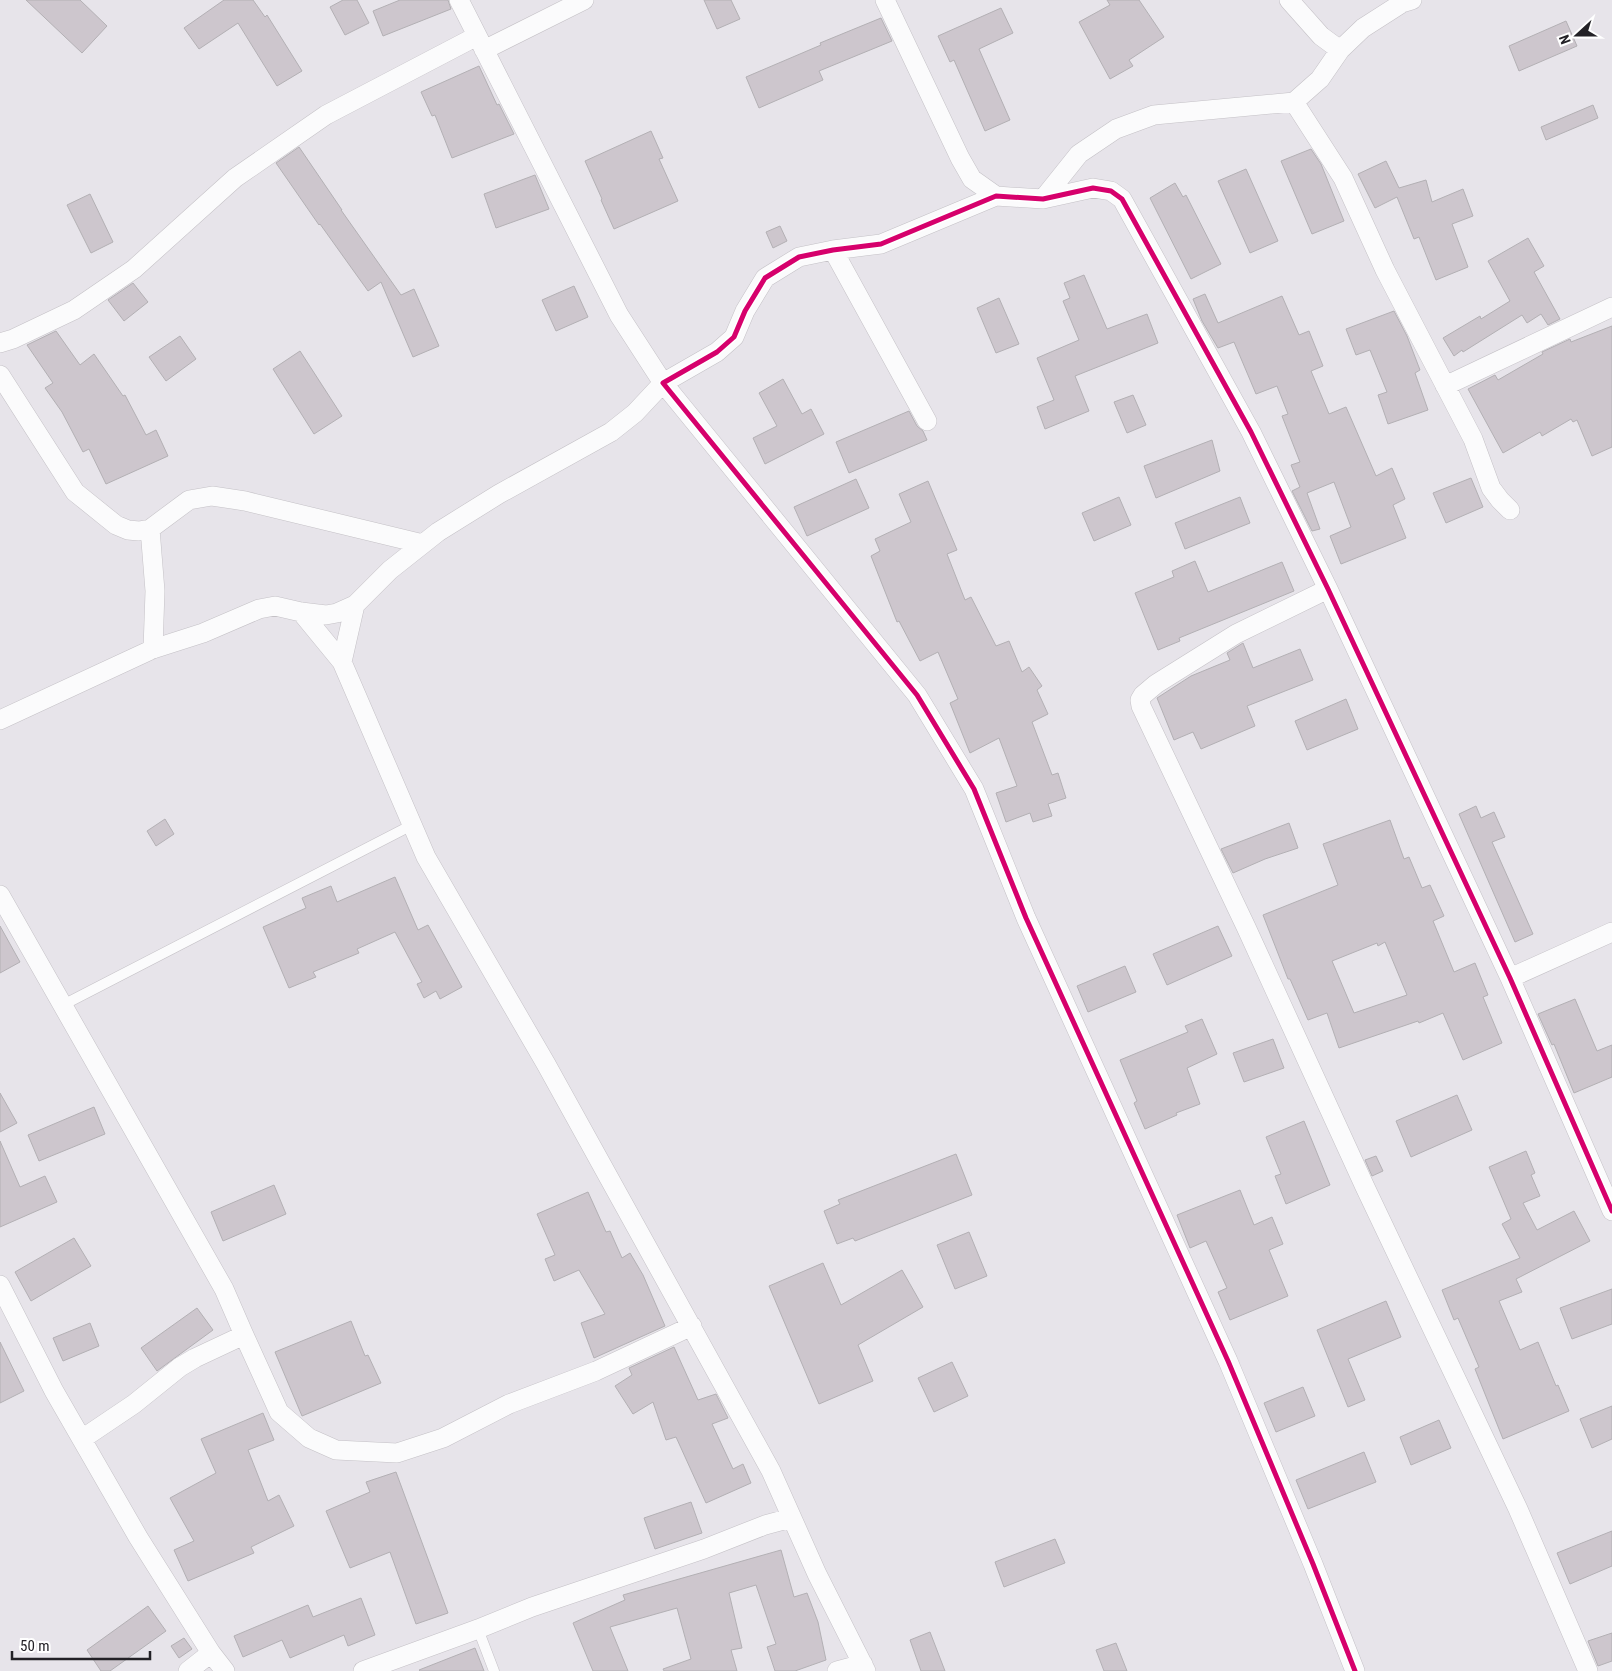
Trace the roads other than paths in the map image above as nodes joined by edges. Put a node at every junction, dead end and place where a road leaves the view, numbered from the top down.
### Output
1 (458, 0) edge
2 (584, 0) edge
3 (885, 0) edge
4 (1289, 0) edge
5 (1412, 0) edge
6 (481, 44) junction
7 (1340, 50) junction
8 (1294, 102) junction
9 (996, 196) junction
10 (1043, 199) junction
11 (834, 250) junction
12 (1612, 307) edge
13 (0, 342) edge
14 (0, 375) edge
15 (663, 382) junction
16 (1445, 386) junction
17 (927, 421) dead end
18 (1510, 510) dead end
19 (150, 529) junction
20 (423, 544) junction
21 (1328, 589) junction
22 (355, 606) junction
23 (301, 612) junction
24 (153, 649) junction
25 (342, 662) junction
26 (0, 720) edge
27 (412, 825) junction
28 (0, 895) edge
29 (1612, 932) edge
30 (1510, 978) junction
31 (63, 1005) junction
32 (1612, 1211) edge
33 (0, 1285) edge
34 (692, 1326) junction
35 (244, 1335) junction
36 (82, 1439) junction
37 (791, 1518) junction
38 (478, 1629) junction
39 (211, 1654) junction
40 (864, 1668) edge
41 (188, 1671) edge
42 (225, 1671) edge
43 (363, 1671) edge
44 (494, 1671) edge
45 (837, 1671) edge
46 (1355, 1671) edge
47 (1588, 1671) edge

1 - 6 street
2 - 6 street
3 - 9 street
4 - 7 street
5 - 7 street
6 - 13 street
6 - 15 street
7 - 8 street
8 - 10 street
8 - 16 street
9 - 10 street
9 - 11 street
10 - 21 street
11 - 15 street
11 - 17 street
12 - 16 street
14 - 19 street
15 - 20 street
15 - 46 street
16 - 18 street
19 - 20 street
19 - 24 street
20 - 22 street
21 - 30 street
21 - 47 street
22 - 23 street
22 - 25 street
23 - 24 street
23 - 25 street
24 - 26 street
25 - 27 street
27 - 31 lane
27 - 34 street
28 - 31 street
29 - 30 street
30 - 32 street
31 - 35 street
33 - 36 street
34 - 35 street
34 - 37 street
35 - 36 street
36 - 39 street
37 - 38 street
37 - 40 street
38 - 43 street
38 - 44 lane
39 - 41 street
39 - 42 street
40 - 45 street

